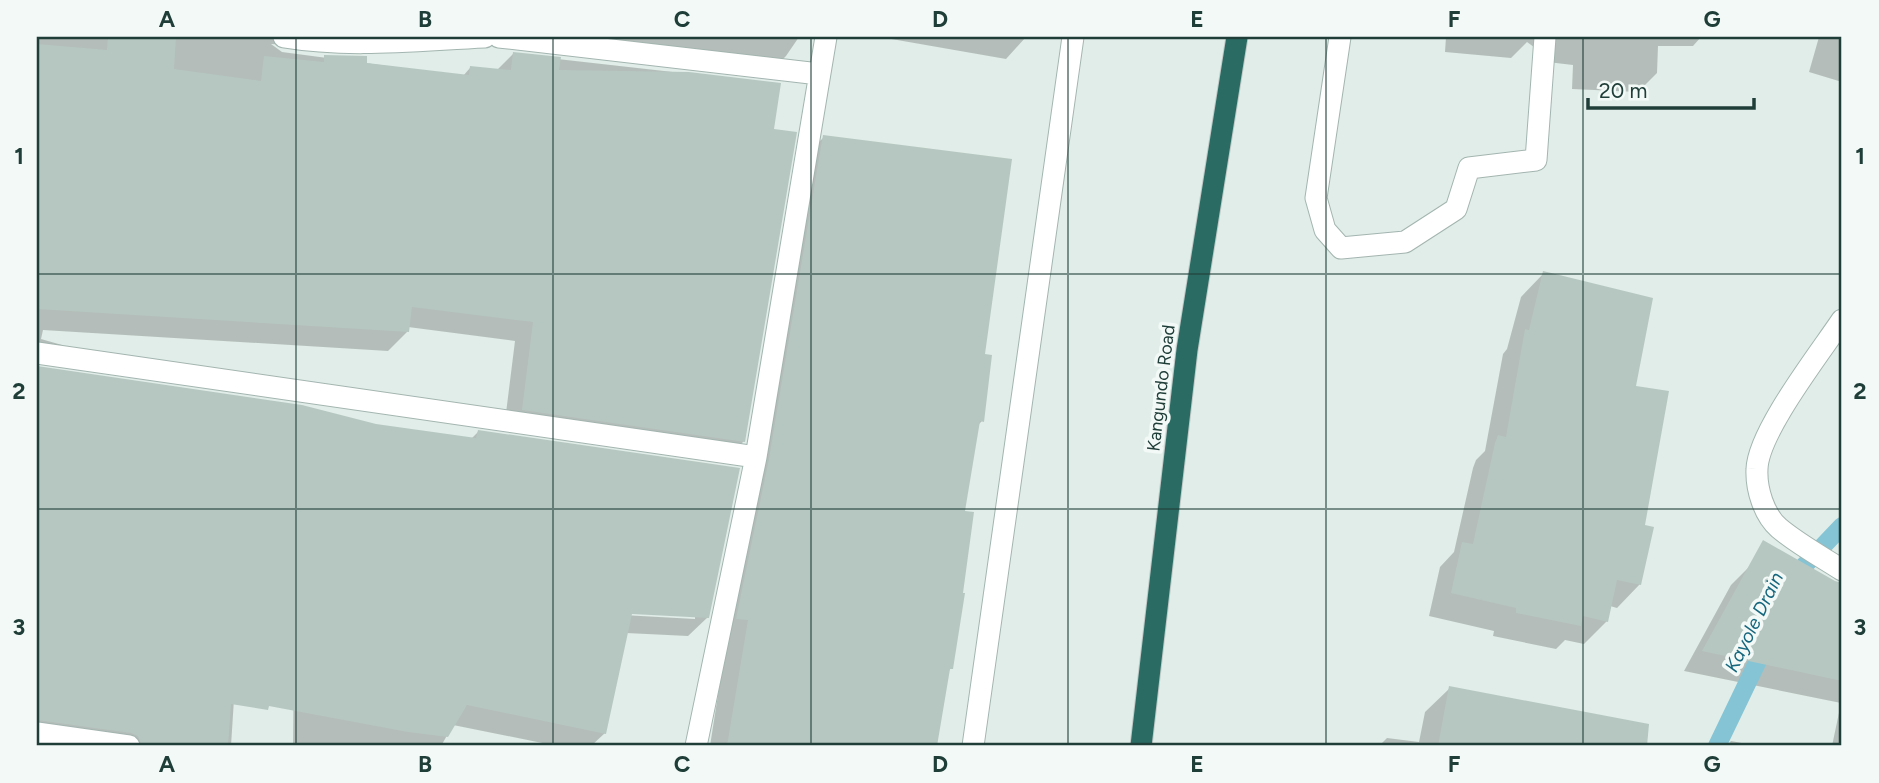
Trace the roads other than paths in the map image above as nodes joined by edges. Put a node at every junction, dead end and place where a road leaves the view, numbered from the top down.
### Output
1 (284, 37) edge
2 (485, 37) edge
3 (499, 37) edge
4 (826, 37) edge
5 (1073, 37) edge
6 (1237, 37) edge
7 (1340, 37) edge
8 (1545, 37) edge
9 (820, 74) junction
10 (1842, 320) edge
11 (37, 353) edge
12 (756, 457) junction
13 (1842, 570) edge
14 (37, 733) edge
15 (130, 746) edge
16 (695, 746) edge
17 (973, 746) edge
18 (1141, 746) edge

1 - 2 street
3 - 9 street
4 - 9 street
5 - 17 street
6 - 18 highway, Kangundo Road
7 - 8 street
9 - 12 street
10 - 13 street
11 - 12 street
12 - 16 street
14 - 15 street

